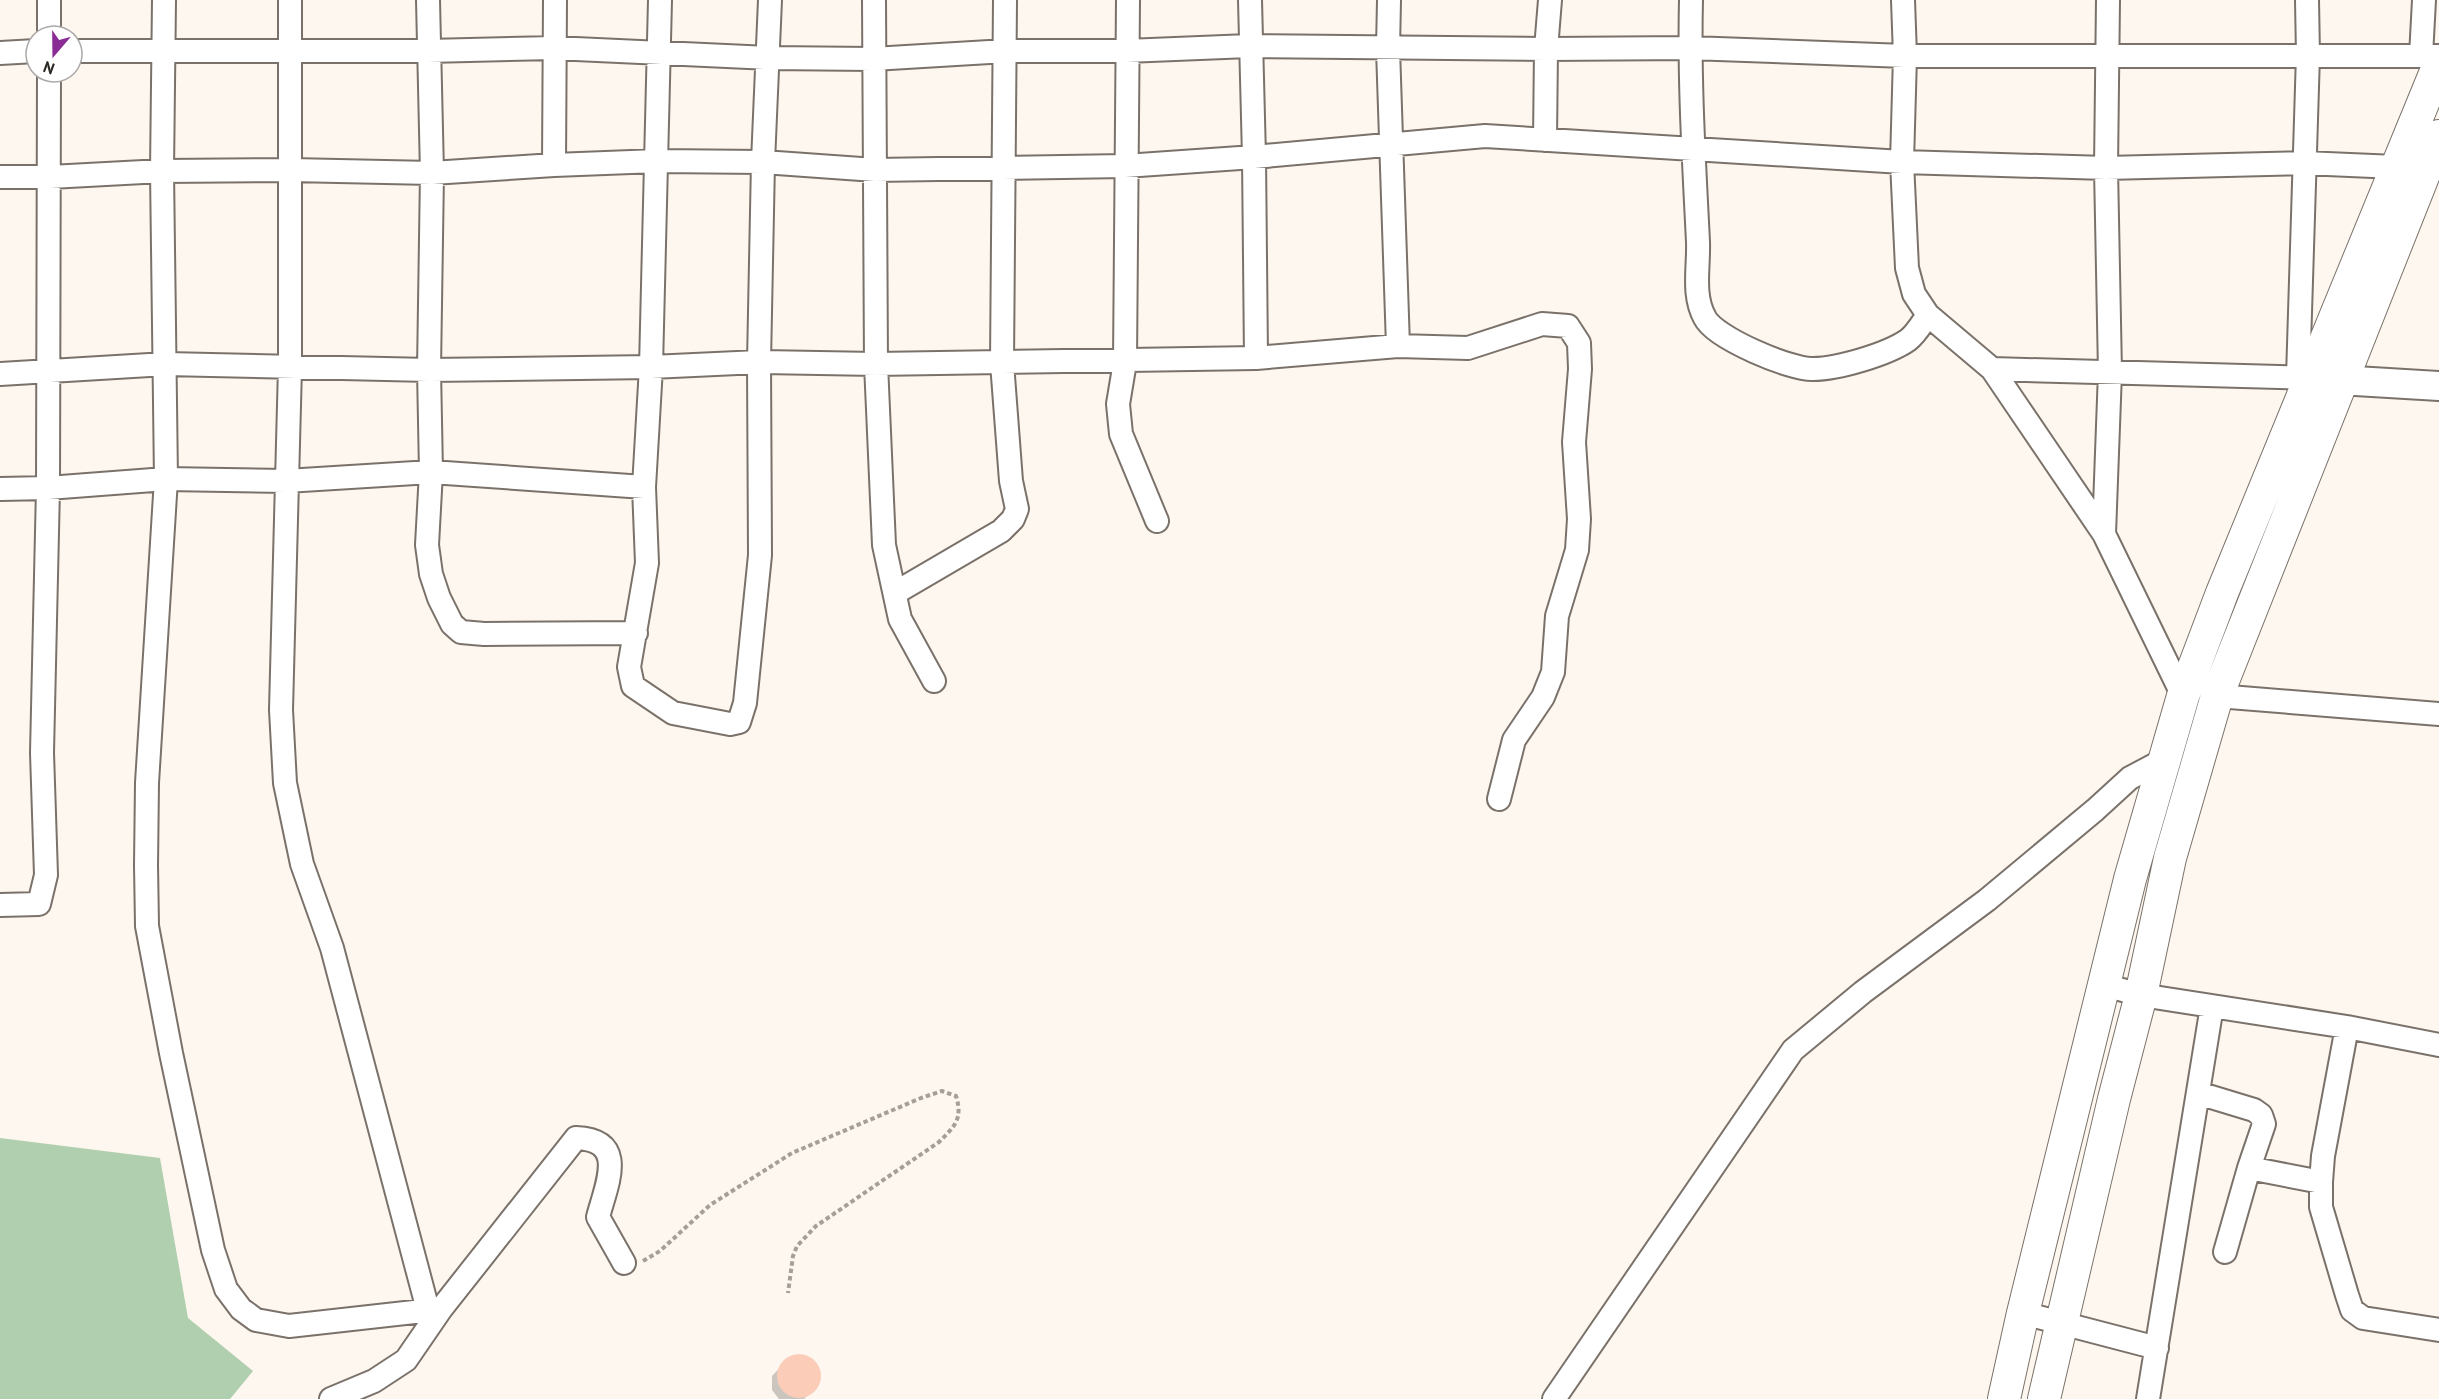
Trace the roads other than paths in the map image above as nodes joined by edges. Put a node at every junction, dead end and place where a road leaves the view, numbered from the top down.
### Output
1 (49, 0) edge
2 (164, 0) edge
3 (290, 0) edge
4 (428, 0) edge
5 (555, 0) edge
6 (660, 0) edge
7 (770, 0) edge
8 (874, 0) edge
9 (1005, 0) edge
10 (1128, 0) edge
11 (1250, 0) edge
12 (1389, 0) edge
13 (1550, 0) edge
14 (1691, 0) edge
15 (1903, 0) edge
16 (2108, 0) edge
17 (2307, 0) edge
18 (2424, 0) edge
19 (49, 24) edge
20 (1250, 46) junction
21 (554, 48) junction
22 (1690, 48) junction
23 (1388, 49) junction
24 (1546, 49) junction
25 (84, 51) edge
26 (290, 51) junction
27 (428, 51) junction
28 (1006, 51) junction
29 (1126, 51) junction
30 (24, 52) edge
31 (164, 52) junction
32 (0, 53) edge
33 (657, 53) junction
34 (2308, 55) junction
35 (1905, 56) junction
36 (2108, 57) junction
37 (768, 58) junction
38 (873, 59) junction
39 (2433, 59) edge
40 (49, 84) edge
41 (1545, 140) junction
42 (1391, 144) junction
43 (1693, 148) junction
44 (2435, 154) edge
45 (1254, 157) junction
46 (657, 161) junction
47 (763, 162) junction
48 (1902, 162) junction
49 (2304, 163) junction
50 (554, 165) junction
51 (1125, 166) junction
52 (1002, 167) junction
53 (2396, 167) junction
54 (2106, 168) junction
55 (291, 170) junction
56 (875, 170) junction
57 (162, 171) junction
58 (432, 173) junction
59 (0, 177) edge
60 (50, 177) junction
61 (1928, 315) junction
62 (1398, 346) junction
63 (1256, 358) junction
64 (759, 362) junction
65 (1125, 362) junction
66 (1002, 363) junction
67 (166, 364) junction
68 (876, 364) junction
69 (290, 367) junction
70 (651, 367) junction
71 (1992, 369) junction
72 (48, 370) junction
73 (429, 370) junction
74 (2110, 372) junction
75 (0, 374) edge
76 (2304, 378) junction
77 (2342, 381) junction
78 (2439, 386) edge
79 (431, 472) junction
80 (166, 479) junction
81 (286, 481) junction
82 (644, 486) junction
83 (48, 488) junction
84 (0, 489) edge
85 (1157, 521) dead end
86 (2104, 534) junction
87 (895, 593) junction
88 (636, 633) junction
89 (934, 681) dead end
90 (2183, 696) junction
91 (2217, 696) junction
92 (2439, 714) edge
93 (2164, 760) junction
94 (1499, 799) dead end
95 (0, 905) edge
96 (2104, 985) junction
97 (2141, 995) junction
98 (2212, 1006) junction
99 (2347, 1027) junction
100 (2439, 1045) edge
101 (2198, 1094) junction
102 (2248, 1168) junction
103 (2321, 1182) junction
104 (2225, 1252) dead end
105 (624, 1263) road end
106 (435, 1310) junction
107 (2023, 1313) junction
108 (2062, 1323) junction
109 (2439, 1330) edge
110 (2157, 1348) junction
111 (331, 1399) edge
112 (1554, 1399) edge
113 (2004, 1399) edge
114 (2044, 1399) edge
115 (2148, 1399) edge

1 - 19 street
2 - 31 street
3 - 26 street
4 - 27 street
5 - 21 street
6 - 33 street
7 - 37 street
8 - 38 street
9 - 28 street
10 - 29 street
11 - 20 street
12 - 23 street
13 - 24 street
14 - 22 street
15 - 35 street
16 - 36 street
17 - 34 street
18 - 39 street
20 - 23 street
20 - 29 street
20 - 45 street
21 - 27 street
21 - 33 street
21 - 50 street
22 - 24 street
22 - 35 street
22 - 43 street
23 - 24 street
23 - 42 street
24 - 41 street
25 - 31 street
26 - 27 street
26 - 31 street
26 - 55 street
27 - 58 street
28 - 29 street
28 - 38 street
28 - 52 street
29 - 51 street
30 - 32 street
31 - 57 street
33 - 37 street
33 - 46 street
34 - 36 street
34 - 39 street
34 - 49 street
35 - 36 street
35 - 48 street
36 - 54 street
37 - 38 street
37 - 47 street
38 - 56 street
39 - 53 main road
40 - 60 street
41 - 42 street
41 - 43 street
42 - 45 street
42 - 62 street
43 - 48 street
43 - 61 street
44 - 77 main road
45 - 51 street
45 - 63 street
46 - 47 street
46 - 50 street
46 - 70 street
47 - 56 street
47 - 64 street
48 - 54 street
48 - 61 street
49 - 53 street
49 - 54 street
49 - 76 street
50 - 58 street
51 - 52 street
51 - 65 street
52 - 56 street
52 - 66 street
53 - 76 main road
54 - 74 street
55 - 57 street
55 - 58 street
55 - 69 street
56 - 68 street
57 - 60 street
57 - 67 street
58 - 73 street
59 - 60 street
60 - 72 street
61 - 71 street
62 - 63 street
62 - 94 street
63 - 65 street
64 - 68 street
64 - 70 street
64 - 88 street
65 - 66 street
65 - 85 street
66 - 68 street
66 - 87 street
67 - 69 street
67 - 72 street
67 - 80 street
68 - 87 street
69 - 73 street
69 - 81 street
70 - 73 street
70 - 82 street
71 - 74 street
71 - 86 street
72 - 75 street
72 - 83 street
73 - 79 street
74 - 76 street
74 - 86 street
76 - 77 street
76 - 90 main road
77 - 78 street
77 - 91 main road
79 - 81 street
79 - 82 street
79 - 88 street
80 - 81 street
80 - 83 street
80 - 106 street
81 - 106 street
82 - 88 street
83 - 84 street
83 - 95 street
86 - 90 street
87 - 89 street
90 - 93 main road
91 - 92 street
91 - 97 main road
93 - 96 main road
93 - 112 street
96 - 97 street
96 - 107 main road
97 - 98 street
97 - 108 main road
98 - 99 street
98 - 101 street
99 - 100 street
99 - 103 street
101 - 102 street
101 - 110 street
102 - 103 street
102 - 104 street
103 - 109 street
105 - 106 street
106 - 111 street
107 - 108 street
107 - 113 main road
108 - 110 street
108 - 114 main road
110 - 115 street

